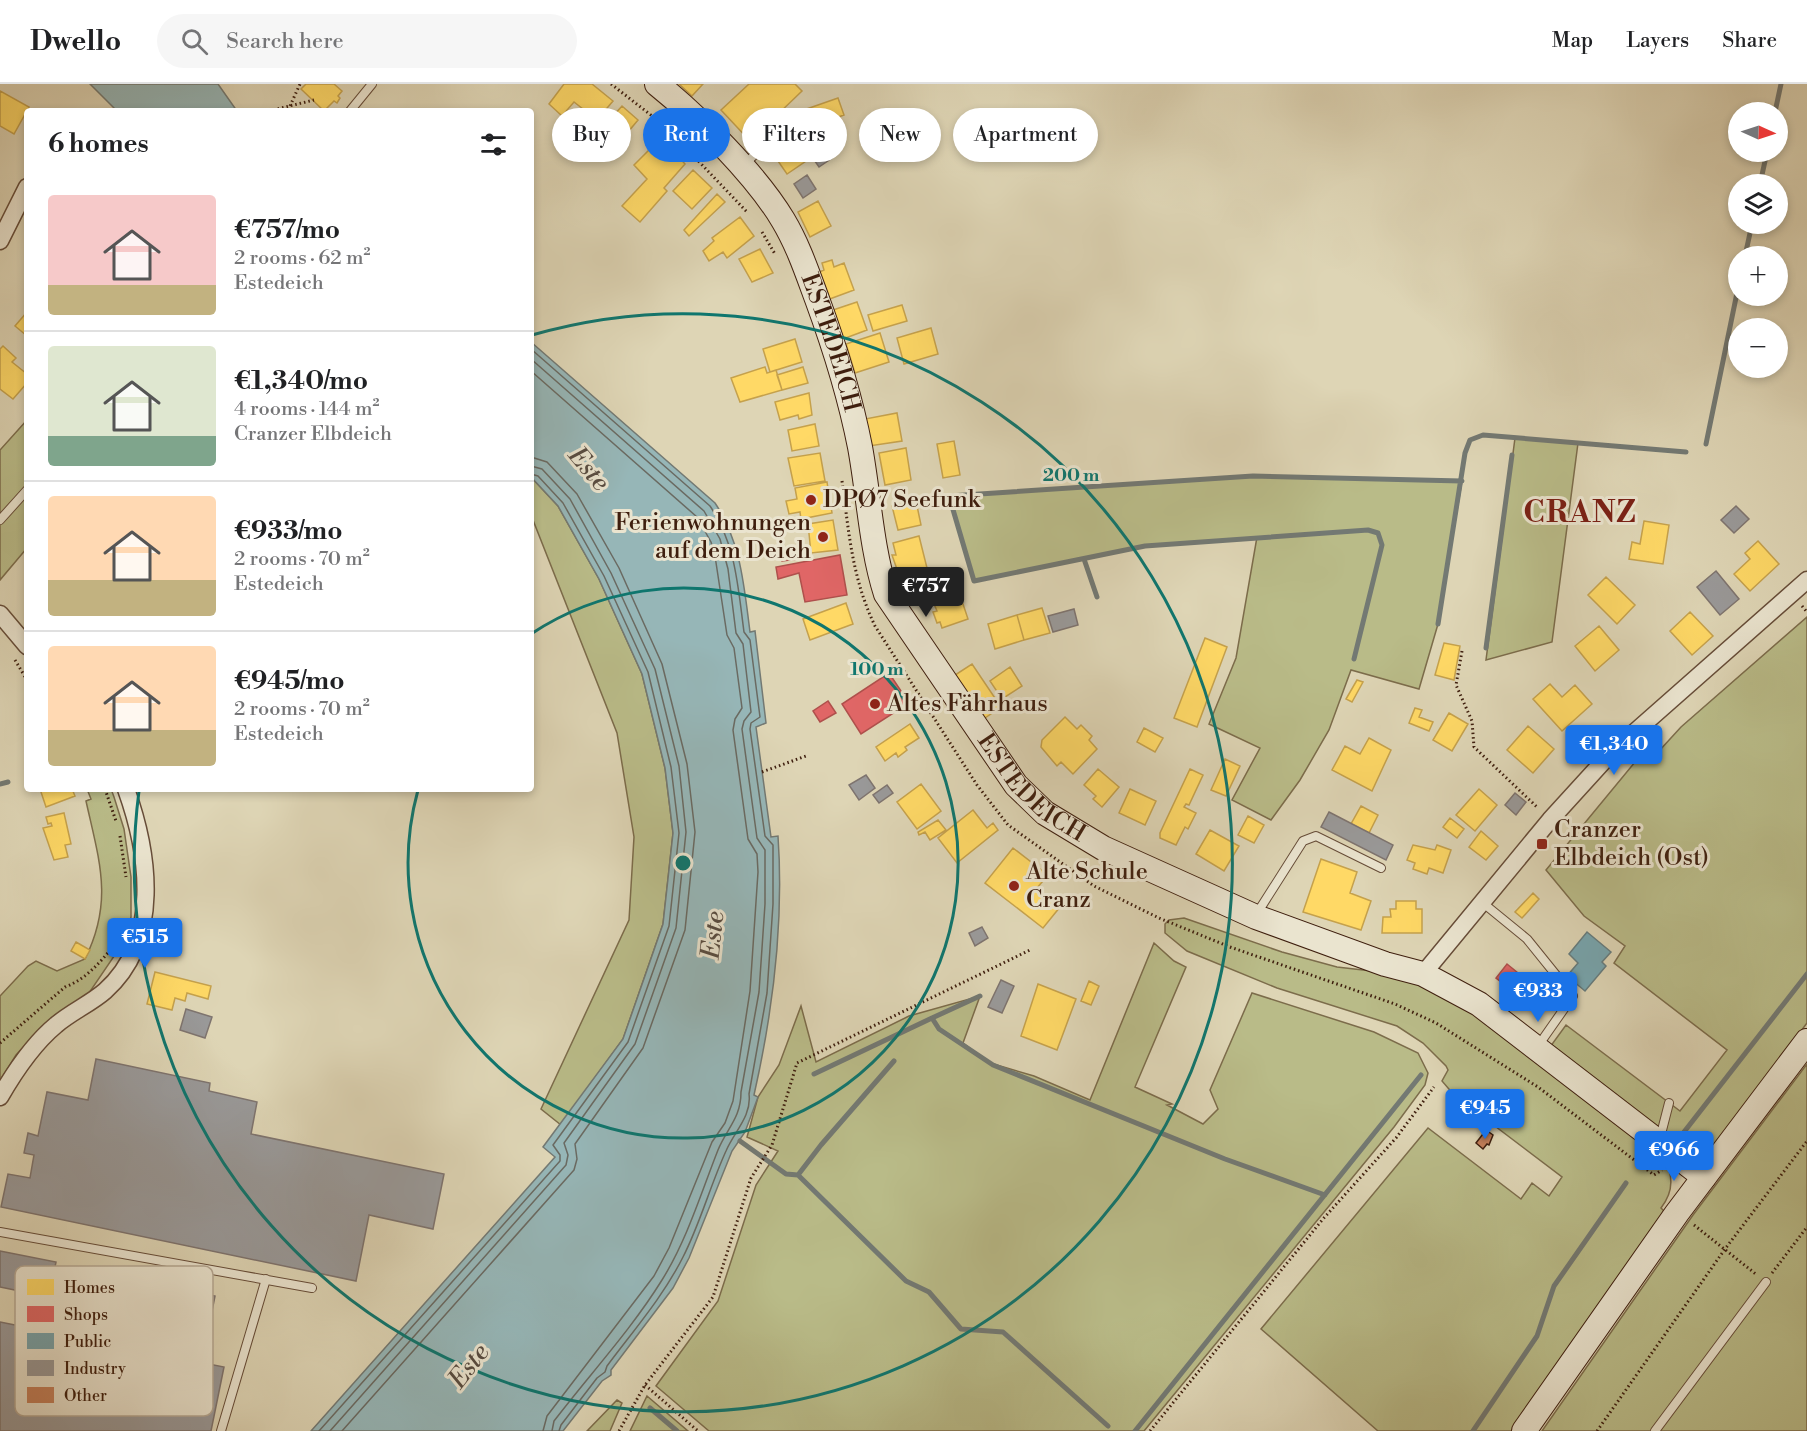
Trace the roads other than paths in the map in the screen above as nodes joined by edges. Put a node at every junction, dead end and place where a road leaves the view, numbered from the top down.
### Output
1 (372, 84) edge
2 (657, 84) edge
3 (352, 108) edge
4 (746, 162) edge
5 (741, 167) junction
6 (21, 213) edge
7 (0, 241) edge
8 (24, 493) edge
9 (0, 520) edge
10 (1807, 579) edge
11 (0, 614) edge
12 (24, 642) edge
13 (127, 792) edge
14 (1381, 868) dead end
15 (1483, 903) junction
16 (1256, 916) junction
17 (1423, 974) junction
18 (1807, 1041) edge
19 (1536, 1049) junction
20 (0, 1097) edge
21 (1670, 1103) dead end
22 (1659, 1141) junction
23 (1704, 1177) junction
24 (0, 1232) edge
25 (192, 1266) edge
26 (213, 1270) edge
27 (266, 1279) junction
28 (1766, 1282) road end
29 (312, 1288) dead end
30 (221, 1431) edge
31 (1524, 1431) edge
32 (1654, 1431) edge

1 - 3 lane
2 - 5 street, ESTEDEICH
4 - 5 lane
5 - 16 street, ESTEDEICH
6 - 7 street
8 - 9 lane
10 - 15 street
11 - 12 street
13 - 20 street
14 - 16 lane
15 - 17 street
15 - 19 lane
16 - 17 street, ESTEDEICH
17 - 19 street, ESTEDEICH
18 - 23 street
19 - 22 street, ESTEDEICH
21 - 22 lane
22 - 23 street, ESTEDEICH
23 - 31 street
24 - 25 lane
26 - 27 lane
27 - 29 lane
27 - 30 lane
28 - 32 lane

